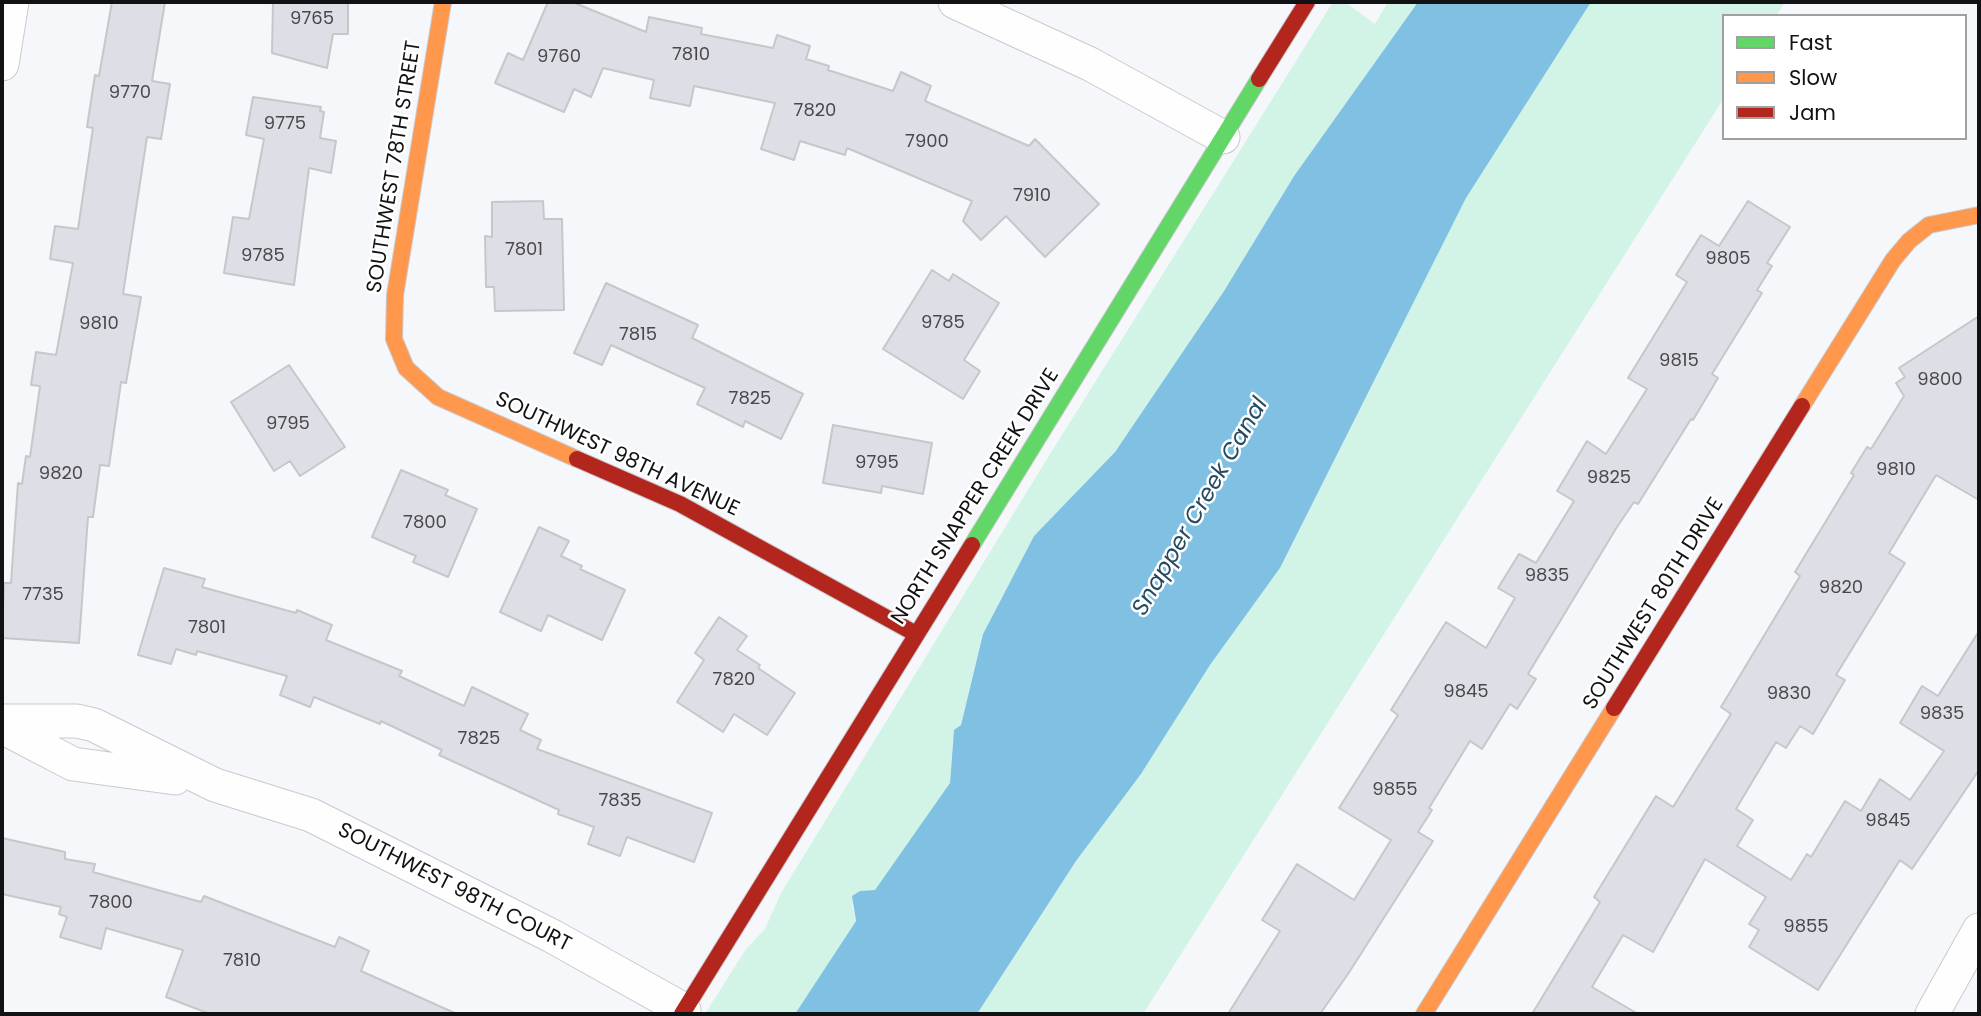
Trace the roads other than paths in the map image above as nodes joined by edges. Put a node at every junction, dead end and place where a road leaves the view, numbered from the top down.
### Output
1 (12, 2) edge
2 (443, 2) edge
3 (956, 2) edge
4 (1307, 2) edge
5 (2, 64) edge
6 (1223, 137) junction
7 (1979, 215) edge
8 (394, 339) joint
9 (916, 634) junction
10 (2, 720) edge
11 (2, 727) edge
12 (215, 785) junction
13 (1979, 930) edge
14 (683, 1012) edge
15 (1424, 1014) edge
16 (1932, 1014) edge

1 - 5 street
2 - 8 street, SOUTHWEST 78TH STREET
3 - 6 street
4 - 6 street, NORTH SNAPPER CREEK DRIVE
6 - 9 street, NORTH SNAPPER CREEK DRIVE
7 - 15 street, SOUTHWEST 80TH DRIVE
8 - 9 street, SOUTHWEST 98TH AVENUE
9 - 14 street, NORTH SNAPPER CREEK DRIVE
10 - 12 street, SOUTHWEST 98TH COURT
11 - 12 street, SOUTHWEST 98TH COURT
12 - 14 street, SOUTHWEST 98TH COURT
13 - 16 street

